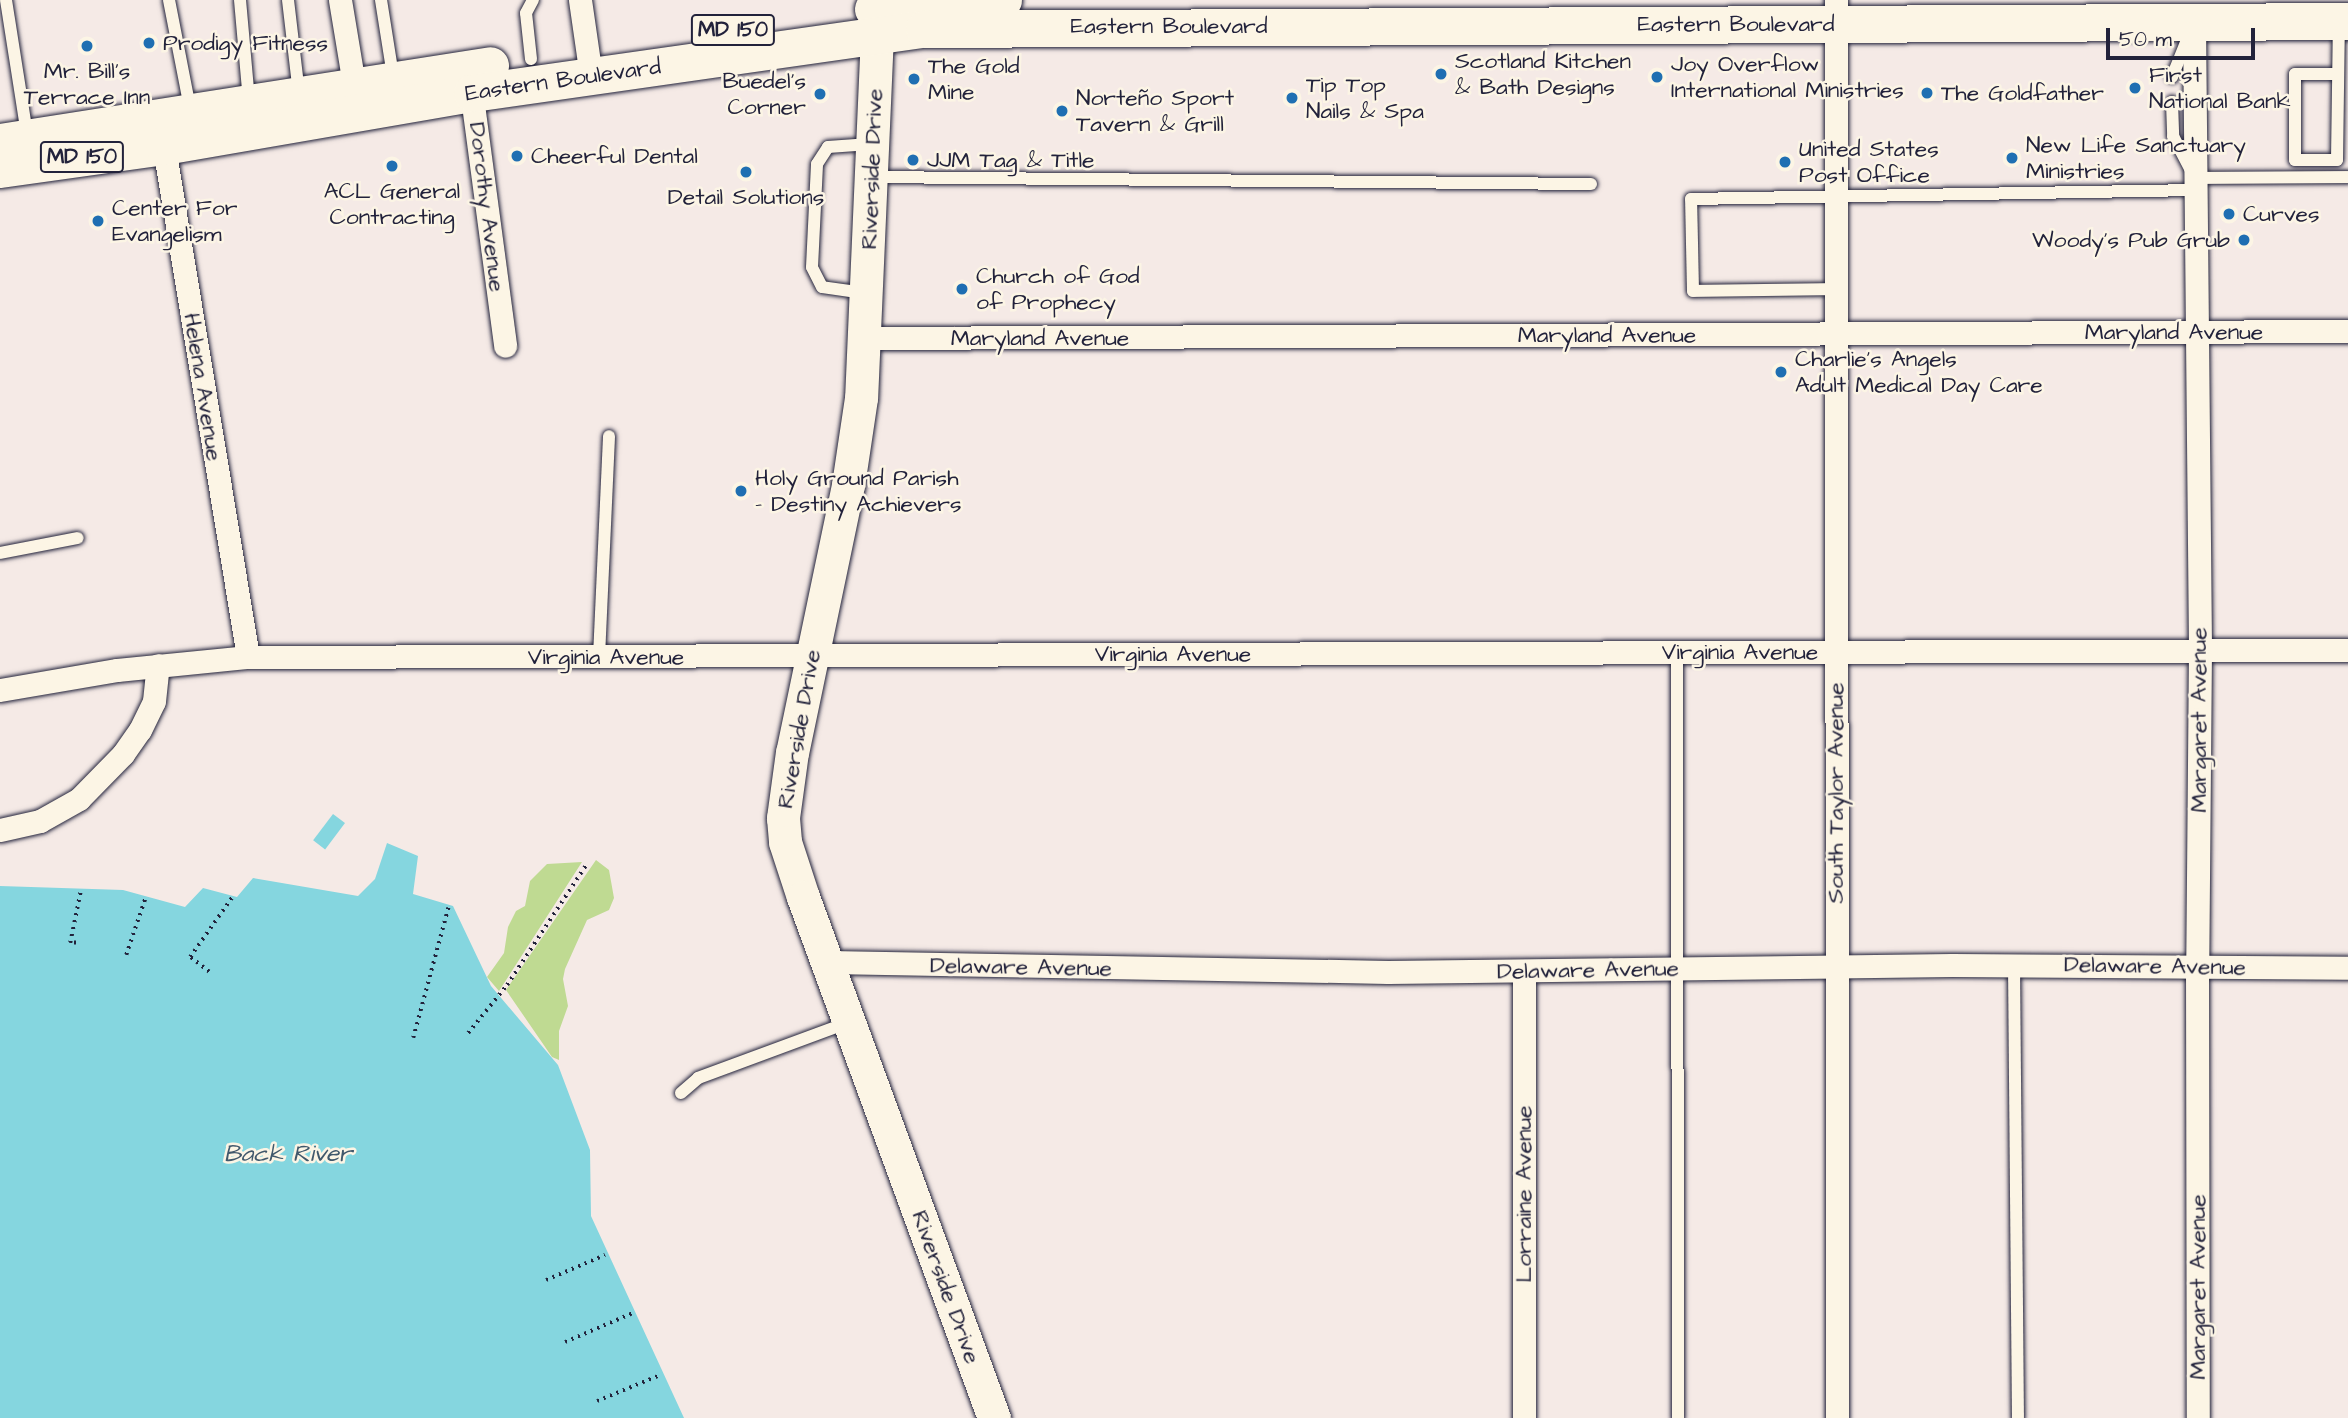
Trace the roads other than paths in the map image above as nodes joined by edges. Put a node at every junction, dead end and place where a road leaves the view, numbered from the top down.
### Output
1 (6, 0) edge
2 (169, 0) edge
3 (288, 0) edge
4 (340, 0) edge
5 (381, 0) edge
6 (533, 0) edge
7 (580, 0) edge
8 (1003, 0) edge
9 (239, 1) edge
10 (935, 10) edge
11 (1837, 12) edge
12 (1365, 13) edge
13 (878, 21) junction
14 (2344, 21) edge
15 (2194, 22) junction
16 (531, 59) junction
17 (589, 64) junction
18 (2338, 74) junction
19 (2172, 77) dead end
20 (393, 80) junction
21 (470, 81) junction
22 (299, 94) junction
23 (356, 99) junction
24 (249, 102) junction
25 (2172, 102) dead end
26 (171, 125) junction
27 (14, 140) edge
28 (873, 144) junction
29 (0, 169) edge
30 (872, 177) junction
31 (2348, 177) edge
32 (1591, 184) dead end
33 (2195, 184) junction
34 (1836, 196) junction
35 (1835, 289) junction
36 (867, 293) junction
37 (2197, 331) junction
38 (2348, 331) edge
39 (1835, 335) junction
40 (866, 338) junction
41 (505, 346) dead end
42 (609, 436) dead end
43 (78, 538) dead end
44 (0, 554) edge
45 (2200, 649) junction
46 (2348, 650) edge
47 (1677, 652) junction
48 (1835, 652) junction
49 (811, 655) junction
50 (248, 657) junction
51 (599, 657) junction
52 (158, 665) junction
53 (0, 690) edge
54 (0, 830) edge
55 (829, 962) junction
56 (2014, 964) junction
57 (2197, 966) junction
58 (1836, 968) junction
59 (2348, 968) edge
60 (1676, 970) junction
61 (1524, 971) junction
62 (850, 1022) junction
63 (681, 1093) dead end
64 (995, 1418) edge
65 (1524, 1418) edge
66 (1678, 1418) edge
67 (1837, 1418) edge
68 (2018, 1418) edge
69 (2199, 1418) edge

1 - 27 lane
2 - 26 lane
3 - 22 lane
4 - 23 street
5 - 20 lane
6 - 16 lane
7 - 17 street
8 - 10 main road, Eastern Boulevard / MD 150
9 - 24 lane
10 - 12 main road, Eastern Boulevard / MD 150
10 - 13 main road, Eastern Boulevard / MD 150
11 - 12 main road, Eastern Boulevard / MD 150
11 - 15 main road, Eastern Boulevard / MD 150
11 - 34 street, South Taylor Avenue
13 - 17 main road, Eastern Boulevard / MD 150
13 - 28 street, Riverside Drive
14 - 15 main road, Eastern Boulevard / MD 150
14 - 18 lane
15 - 19 lane
15 - 33 street, Margaret Avenue
16 - 17 main road, Eastern Boulevard / MD 150
16 - 21 main road, Eastern Boulevard / MD 150
17 - 21 main road, Eastern Boulevard / MD 150
18 - 18 lane
20 - 21 main road, Eastern Boulevard / MD 150
20 - 23 main road, Eastern Boulevard / MD 150
21 - 23 main road, Eastern Boulevard / MD 150
21 - 41 street, Dorothy Avenue
22 - 23 main road, Eastern Boulevard / MD 150
22 - 24 main road, Eastern Boulevard / MD 150
23 - 26 main road, Eastern Boulevard / MD 150
24 - 26 main road, Eastern Boulevard / MD 150
25 - 33 lane
26 - 27 main road, Eastern Boulevard / MD 150
26 - 29 main road, Eastern Boulevard / MD 150
26 - 50 street, Helena Avenue
28 - 30 street, Riverside Drive
28 - 36 lane
30 - 32 lane
30 - 36 street, Riverside Drive
31 - 33 lane
33 - 34 lane
33 - 37 street, Margaret Avenue
34 - 35 street, South Taylor Avenue
34 - 35 lane
35 - 39 street, South Taylor Avenue
36 - 40 street, Riverside Drive
37 - 38 street, Maryland Avenue
37 - 39 street, Maryland Avenue
37 - 45 street, Margaret Avenue
39 - 40 street, Maryland Avenue
39 - 48 street, South Taylor Avenue
40 - 49 street, Riverside Drive
42 - 51 lane
43 - 44 lane
45 - 46 street, Virginia Avenue
45 - 48 street, Virginia Avenue
45 - 57 street, Margaret Avenue
47 - 48 street, Virginia Avenue
47 - 49 street, Virginia Avenue
47 - 60 lane
48 - 58 street, South Taylor Avenue
49 - 51 street, Virginia Avenue
49 - 55 street, Riverside Drive
50 - 51 street, Virginia Avenue
50 - 52 street, Virginia Avenue
52 - 53 street, Virginia Avenue
52 - 54 street
55 - 61 street, Delaware Avenue
55 - 62 street, Riverside Drive
56 - 57 street, Delaware Avenue
56 - 58 street, Delaware Avenue
56 - 68 lane
57 - 59 street, Delaware Avenue
57 - 69 street, Margaret Avenue
58 - 60 street, Delaware Avenue
58 - 67 street, South Taylor Avenue
60 - 61 street, Delaware Avenue
60 - 66 lane
61 - 65 street, Lorraine Avenue
62 - 63 lane
62 - 64 street, Riverside Drive

